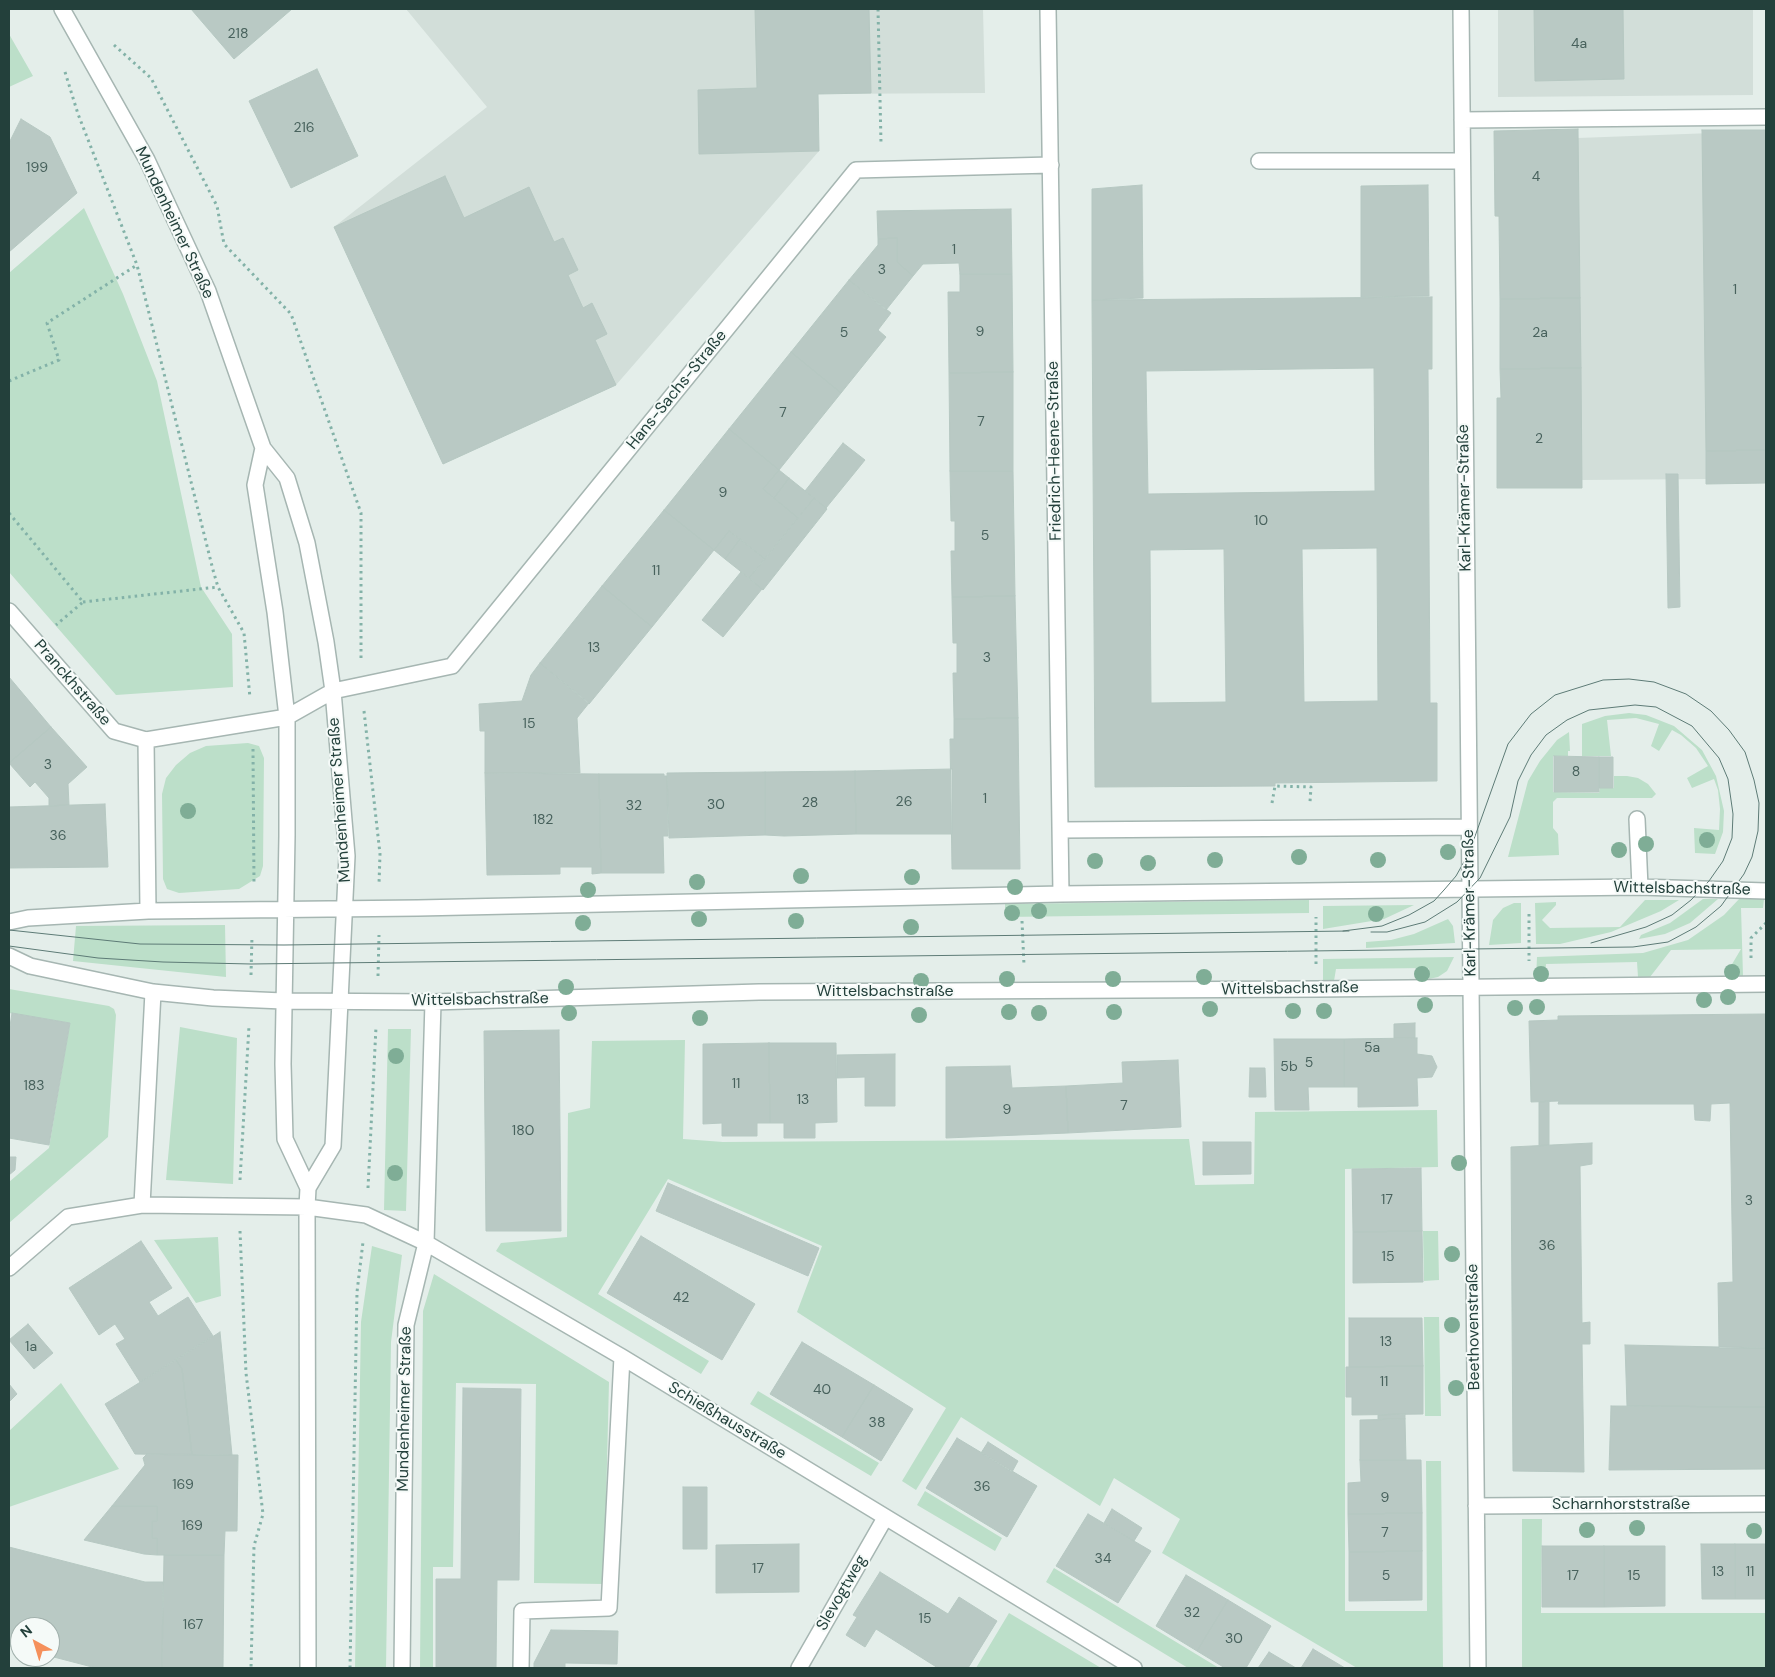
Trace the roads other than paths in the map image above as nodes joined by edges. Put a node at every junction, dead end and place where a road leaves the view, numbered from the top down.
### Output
1 (62, 9) edge
2 (1048, 9) edge
3 (1461, 9) edge
4 (1766, 117) edge
5 (1462, 120) junction
6 (1259, 161) dead end
7 (1462, 161) junction
8 (1050, 165) junction
9 (263, 448) junction
10 (9, 611) edge
11 (333, 691) junction
12 (287, 717) junction
13 (146, 740) junction
14 (1636, 819) dead end
15 (1469, 827) junction
16 (1061, 830) junction
17 (1640, 887) junction
18 (1469, 890) junction
19 (1766, 890) edge
20 (1061, 894) junction
21 (345, 908) junction
22 (285, 910) junction
23 (148, 911) junction
24 (9, 922) edge
25 (9, 956) edge
26 (1759, 984) edge
27 (1470, 987) junction
28 (153, 992) junction
29 (283, 1001) junction
30 (342, 1002) junction
31 (433, 1002) junction
32 (308, 1188) junction
33 (142, 1206) junction
34 (307, 1207) junction
35 (426, 1244) junction
36 (9, 1268) edge
37 (622, 1357) junction
38 (1766, 1504) edge
39 (1476, 1506) junction
40 (885, 1518) junction
41 (308, 1668) edge
42 (402, 1668) edge
43 (520, 1668) edge
44 (799, 1668) edge
45 (1134, 1668) edge
46 (1478, 1668) edge

1 - 9 street, Mundenheimer Straße
2 - 8 street, Friedrich-Heene-Straße
3 - 5 street, Karl-Krämer-Straße
4 - 5 street
5 - 7 street, Karl-Krämer-Straße
6 - 7 street
7 - 15 street, Karl-Krämer-Straße
8 - 11 street, Hans-Sachs-Straße
8 - 16 street, Friedrich-Heene-Straße
9 - 11 street, Mundenheimer Straße
9 - 12 street, Mundenheimer Straße
10 - 13 street, Pranckhstraße
11 - 12 street, Hans-Sachs-Straße
11 - 21 street, Mundenheimer Straße
12 - 13 street
12 - 22 street, Mundenheimer Straße
13 - 23 street
14 - 17 street
15 - 16 street
15 - 18 street, Karl-Krämer-Straße
16 - 20 street, Friedrich-Heene-Straße
17 - 18 street, Wittelsbachstraße
17 - 19 street, Wittelsbachstraße
18 - 20 street, Wittelsbachstraße
18 - 27 street, Karl-Krämer-Straße
20 - 21 street, Wittelsbachstraße
21 - 22 street, Wittelsbachstraße
21 - 30 street, Mundenheimer Straße
22 - 23 street, Wittelsbachstraße
22 - 29 street, Mundenheimer Straße
23 - 24 street, Wittelsbachstraße
25 - 28 street, Wittelsbachstraße
26 - 27 street, Wittelsbachstraße
27 - 31 street, Wittelsbachstraße
27 - 39 street, Beethovenstraße
28 - 29 street, Wittelsbachstraße
28 - 33 street
29 - 30 street, Wittelsbachstraße
29 - 32 street, Mundenheimer Straße
30 - 31 street, Wittelsbachstraße
30 - 32 street, Mundenheimer Straße
31 - 35 street, Mundenheimer Straße
32 - 34 street, Mundenheimer Straße
33 - 34 street, Schießhausstraße
33 - 36 street, Schießhausstraße
34 - 35 street, Schießhausstraße
34 - 41 street, Mundenheimer Straße
35 - 37 street, Schießhausstraße
35 - 42 street, Mundenheimer Straße
37 - 40 street, Schießhausstraße
37 - 43 street
38 - 39 street, Scharnhorststraße
39 - 46 street, Beethovenstraße
40 - 44 street, Slevogtweg
40 - 45 street, Schießhausstraße

